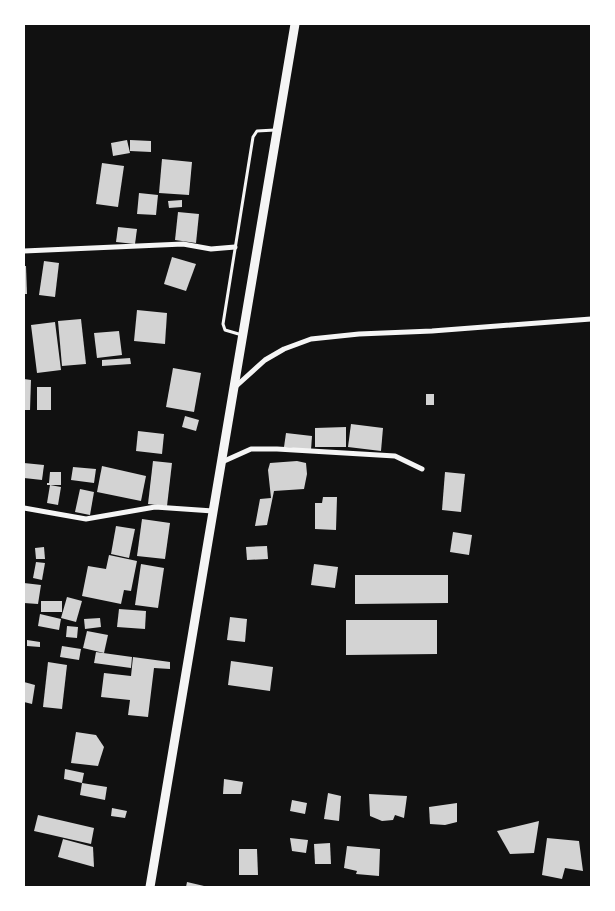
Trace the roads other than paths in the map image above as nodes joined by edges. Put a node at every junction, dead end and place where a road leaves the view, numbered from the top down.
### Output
1 (295, 24) edge
2 (278, 130) junction
3 (235, 247) junction
4 (24, 251) edge
5 (591, 319) edge
6 (243, 335) junction
7 (234, 388) junction
8 (221, 463) junction
9 (422, 468) dead end
10 (24, 508) edge
11 (213, 511) junction
12 (150, 887) edge

1 - 2 street
2 - 3 lane
2 - 6 street
3 - 4 street
3 - 6 lane
5 - 7 street
6 - 7 street
7 - 8 street
8 - 9 street
8 - 11 street
10 - 11 street
11 - 12 street

